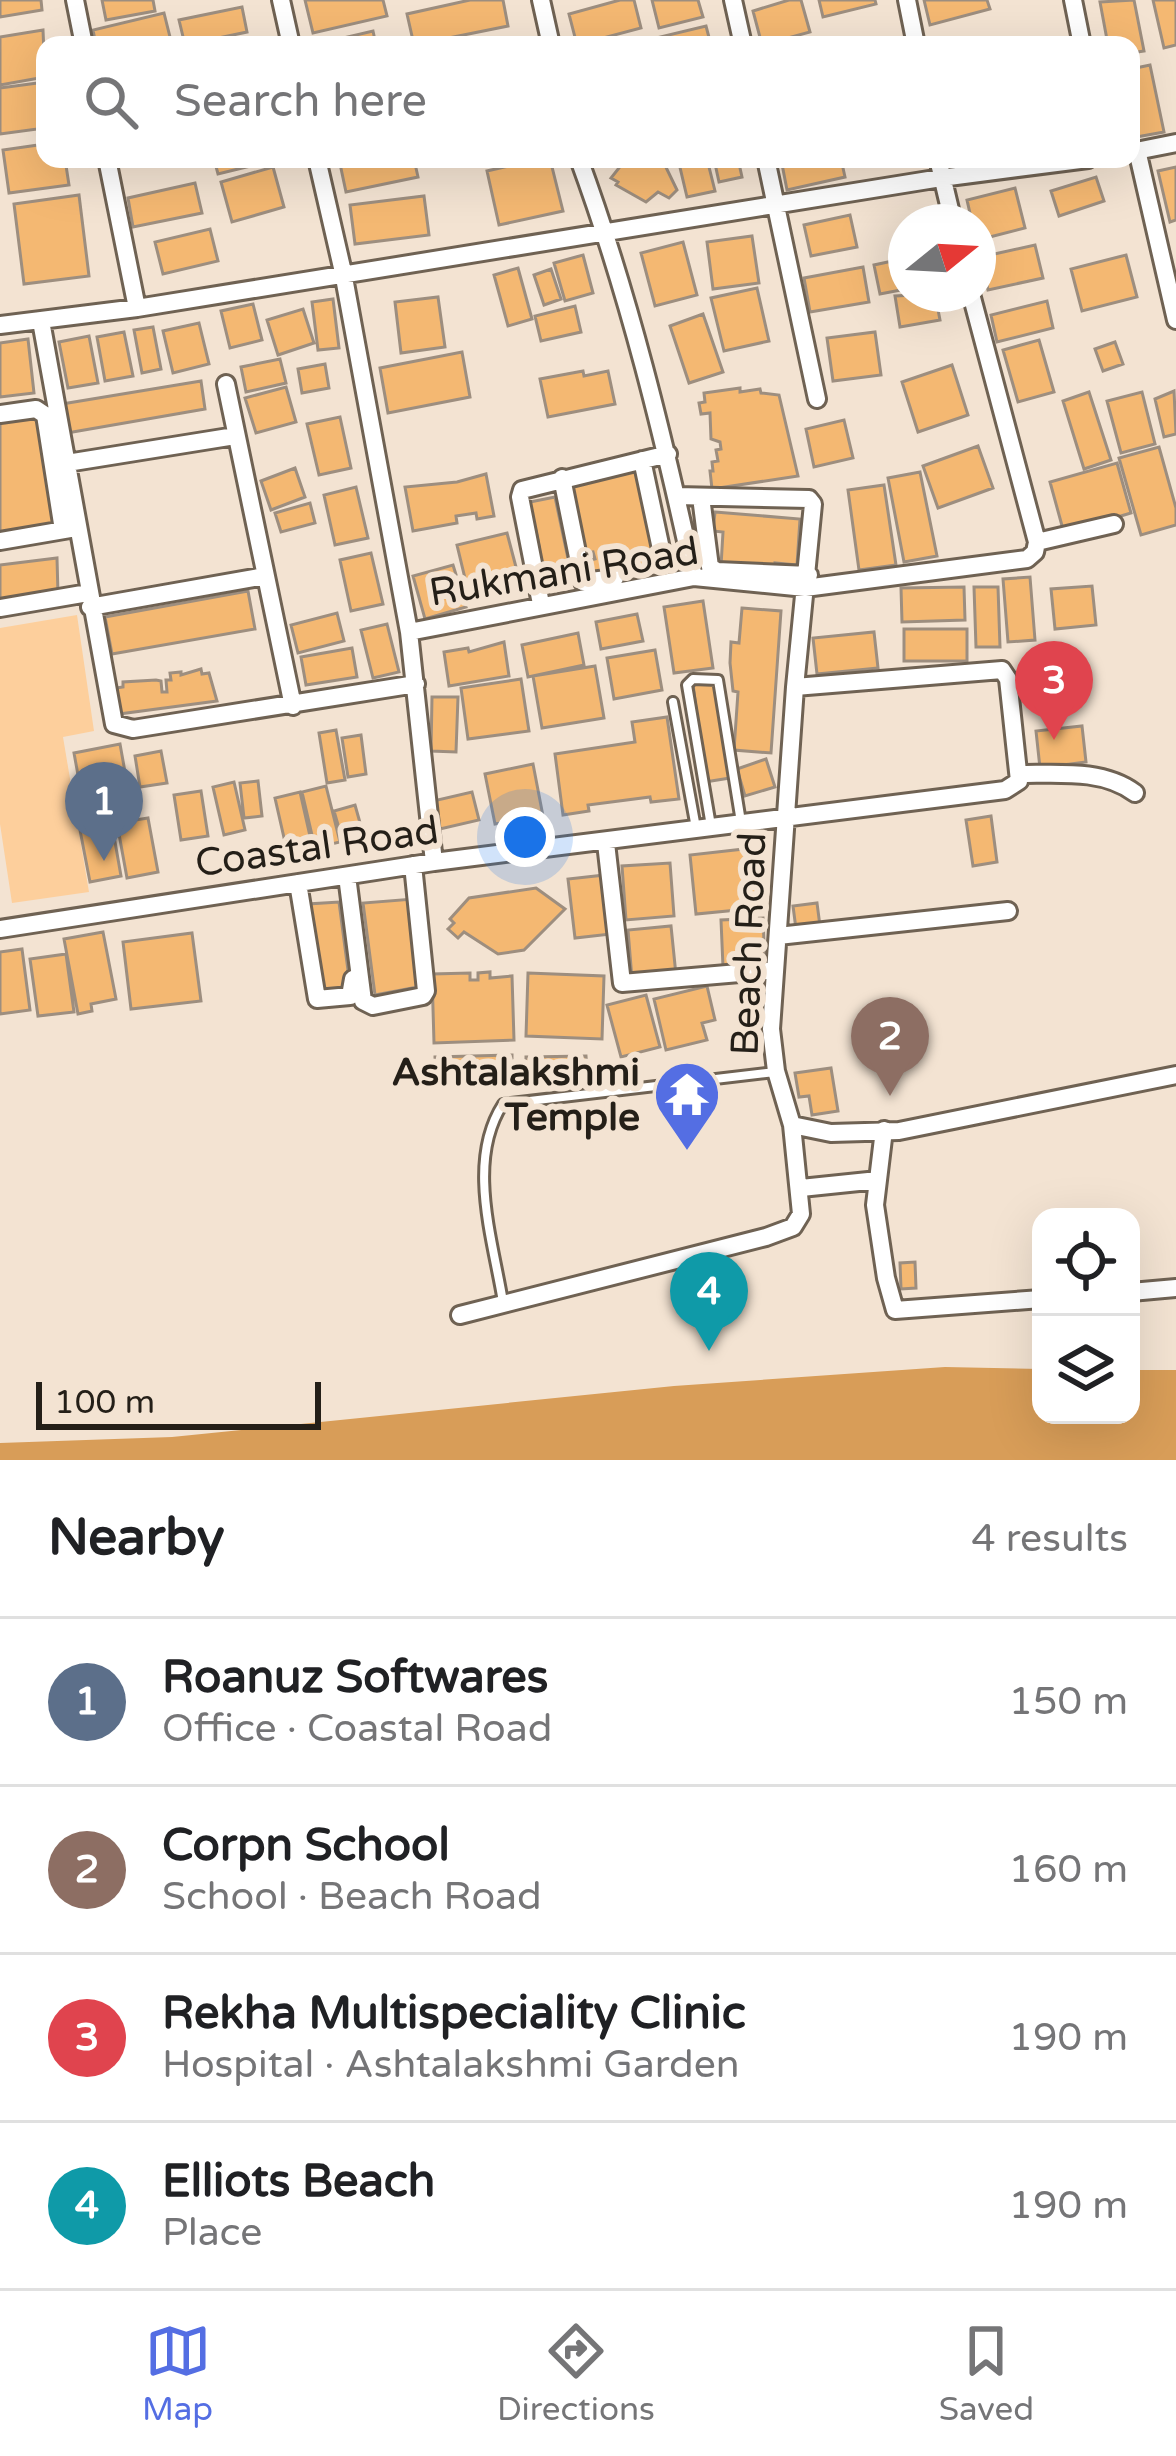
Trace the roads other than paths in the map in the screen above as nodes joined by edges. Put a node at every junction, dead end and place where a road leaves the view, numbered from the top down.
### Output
1 (75, 0) edge
2 (280, 0) edge
3 (541, 0) edge
4 (734, 0) edge
5 (907, 0) edge
6 (1073, 0) edge
7 (82, 36) edge
8 (289, 36) edge
9 (549, 36) edge
10 (740, 36) edge
11 (914, 36) edge
12 (1080, 36) edge
13 (1176, 143) edge
14 (1140, 150) edge
15 (109, 168) edge
16 (319, 168) edge
17 (582, 168) edge
18 (768, 168) edge
19 (940, 168) edge
20 (1138, 168) edge
21 (775, 204) junction
22 (948, 204) edge
23 (606, 231) junction
24 (343, 272) junction
25 (136, 308) junction
26 (976, 312) edge
27 (1176, 320) edge
28 (38, 321) junction
29 (0, 325) edge
30 (226, 384) dead end
31 (817, 399) dead end
32 (0, 405) edge
33 (0, 414) edge
34 (235, 436) junction
35 (668, 454) junction
36 (643, 460) junction
37 (67, 463) junction
38 (562, 478) junction
39 (677, 496) junction
40 (701, 496) junction
41 (1114, 524) dead end
42 (70, 529) junction
43 (686, 536) junction
44 (0, 541) edge
45 (659, 542) junction
46 (1036, 542) junction
47 (664, 563) dead end
48 (265, 576) junction
49 (694, 577) junction
50 (615, 578) dead end
51 (807, 581) junction
52 (89, 600) junction
53 (541, 604) junction
54 (0, 608) edge
55 (409, 632) junction
56 (416, 684) junction
57 (795, 688) junction
58 (673, 702) dead end
59 (292, 706) junction
60 (1019, 774) junction
61 (1135, 793) dead end
62 (788, 815) junction
63 (741, 824) junction
64 (704, 829) junction
65 (606, 843) junction
66 (434, 862) junction
67 (413, 865) junction
68 (342, 876) junction
69 (298, 883) junction
70 (1008, 911) dead end
71 (0, 928) edge
72 (778, 936) junction
73 (774, 970) junction
74 (776, 1072) junction
75 (1176, 1075) edge
76 (792, 1126) junction
77 (884, 1130) junction
78 (878, 1180) junction
79 (801, 1188) junction
80 (1176, 1288) edge
81 (1140, 1291) edge
82 (1032, 1300) edge
83 (504, 1305) junction
84 (460, 1316) dead end

1 - 7 street
2 - 8 street
3 - 9 street
4 - 10 street
5 - 11 street
6 - 12 street
13 - 14 street
15 - 25 street
16 - 24 street
17 - 23 street
18 - 21 street
19 - 21 street
19 - 22 street
20 - 27 street
21 - 23 street
21 - 31 street
23 - 24 street
23 - 35 street
24 - 25 street
24 - 55 street
25 - 28 street
26 - 46 street
28 - 29 street
28 - 32 street
28 - 37 street
30 - 34 street
33 - 42 street
34 - 37 street
34 - 48 street
35 - 36 street
35 - 39 street
36 - 38 street
36 - 45 street
37 - 42 street
38 - 50 street
38 - 53 street
39 - 40 street
39 - 43 street
40 - 51 street
40 - 51 street, Beach Road
41 - 46 street
42 - 44 street
42 - 52 street
43 - 45 street
43 - 49 street
45 - 47 street
46 - 51 street, Rukmani Road
48 - 52 street
48 - 59 street
49 - 51 street, Rukmani Road
49 - 53 street, Rukmani Road
51 - 57 street, Beach Road
52 - 54 street
52 - 59 street
53 - 55 street, Rukmani Road
55 - 56 street
56 - 59 street
56 - 66 street
57 - 60 street
57 - 62 street, Beach Road
58 - 64 lane
60 - 61 street
60 - 62 street, Coastal Road
62 - 63 street, Coastal Road
62 - 72 street, Beach Road
63 - 64 street, Coastal Road
63 - 64 lane
64 - 65 street, Coastal Road
65 - 66 street, Coastal Road
65 - 73 street
66 - 67 street, Coastal Road
67 - 68 street, Coastal Road
67 - 68 street
68 - 69 street, Coastal Road
68 - 69 street
69 - 71 street, Coastal Road
70 - 72 street
72 - 73 street, Beach Road
73 - 74 street, Beach Road
74 - 76 street, Beach Road
74 - 83 lane
75 - 77 street
76 - 77 street
76 - 79 street, Beach Road
77 - 78 street
78 - 79 street
78 - 82 street
79 - 83 street
80 - 81 street
83 - 84 street

